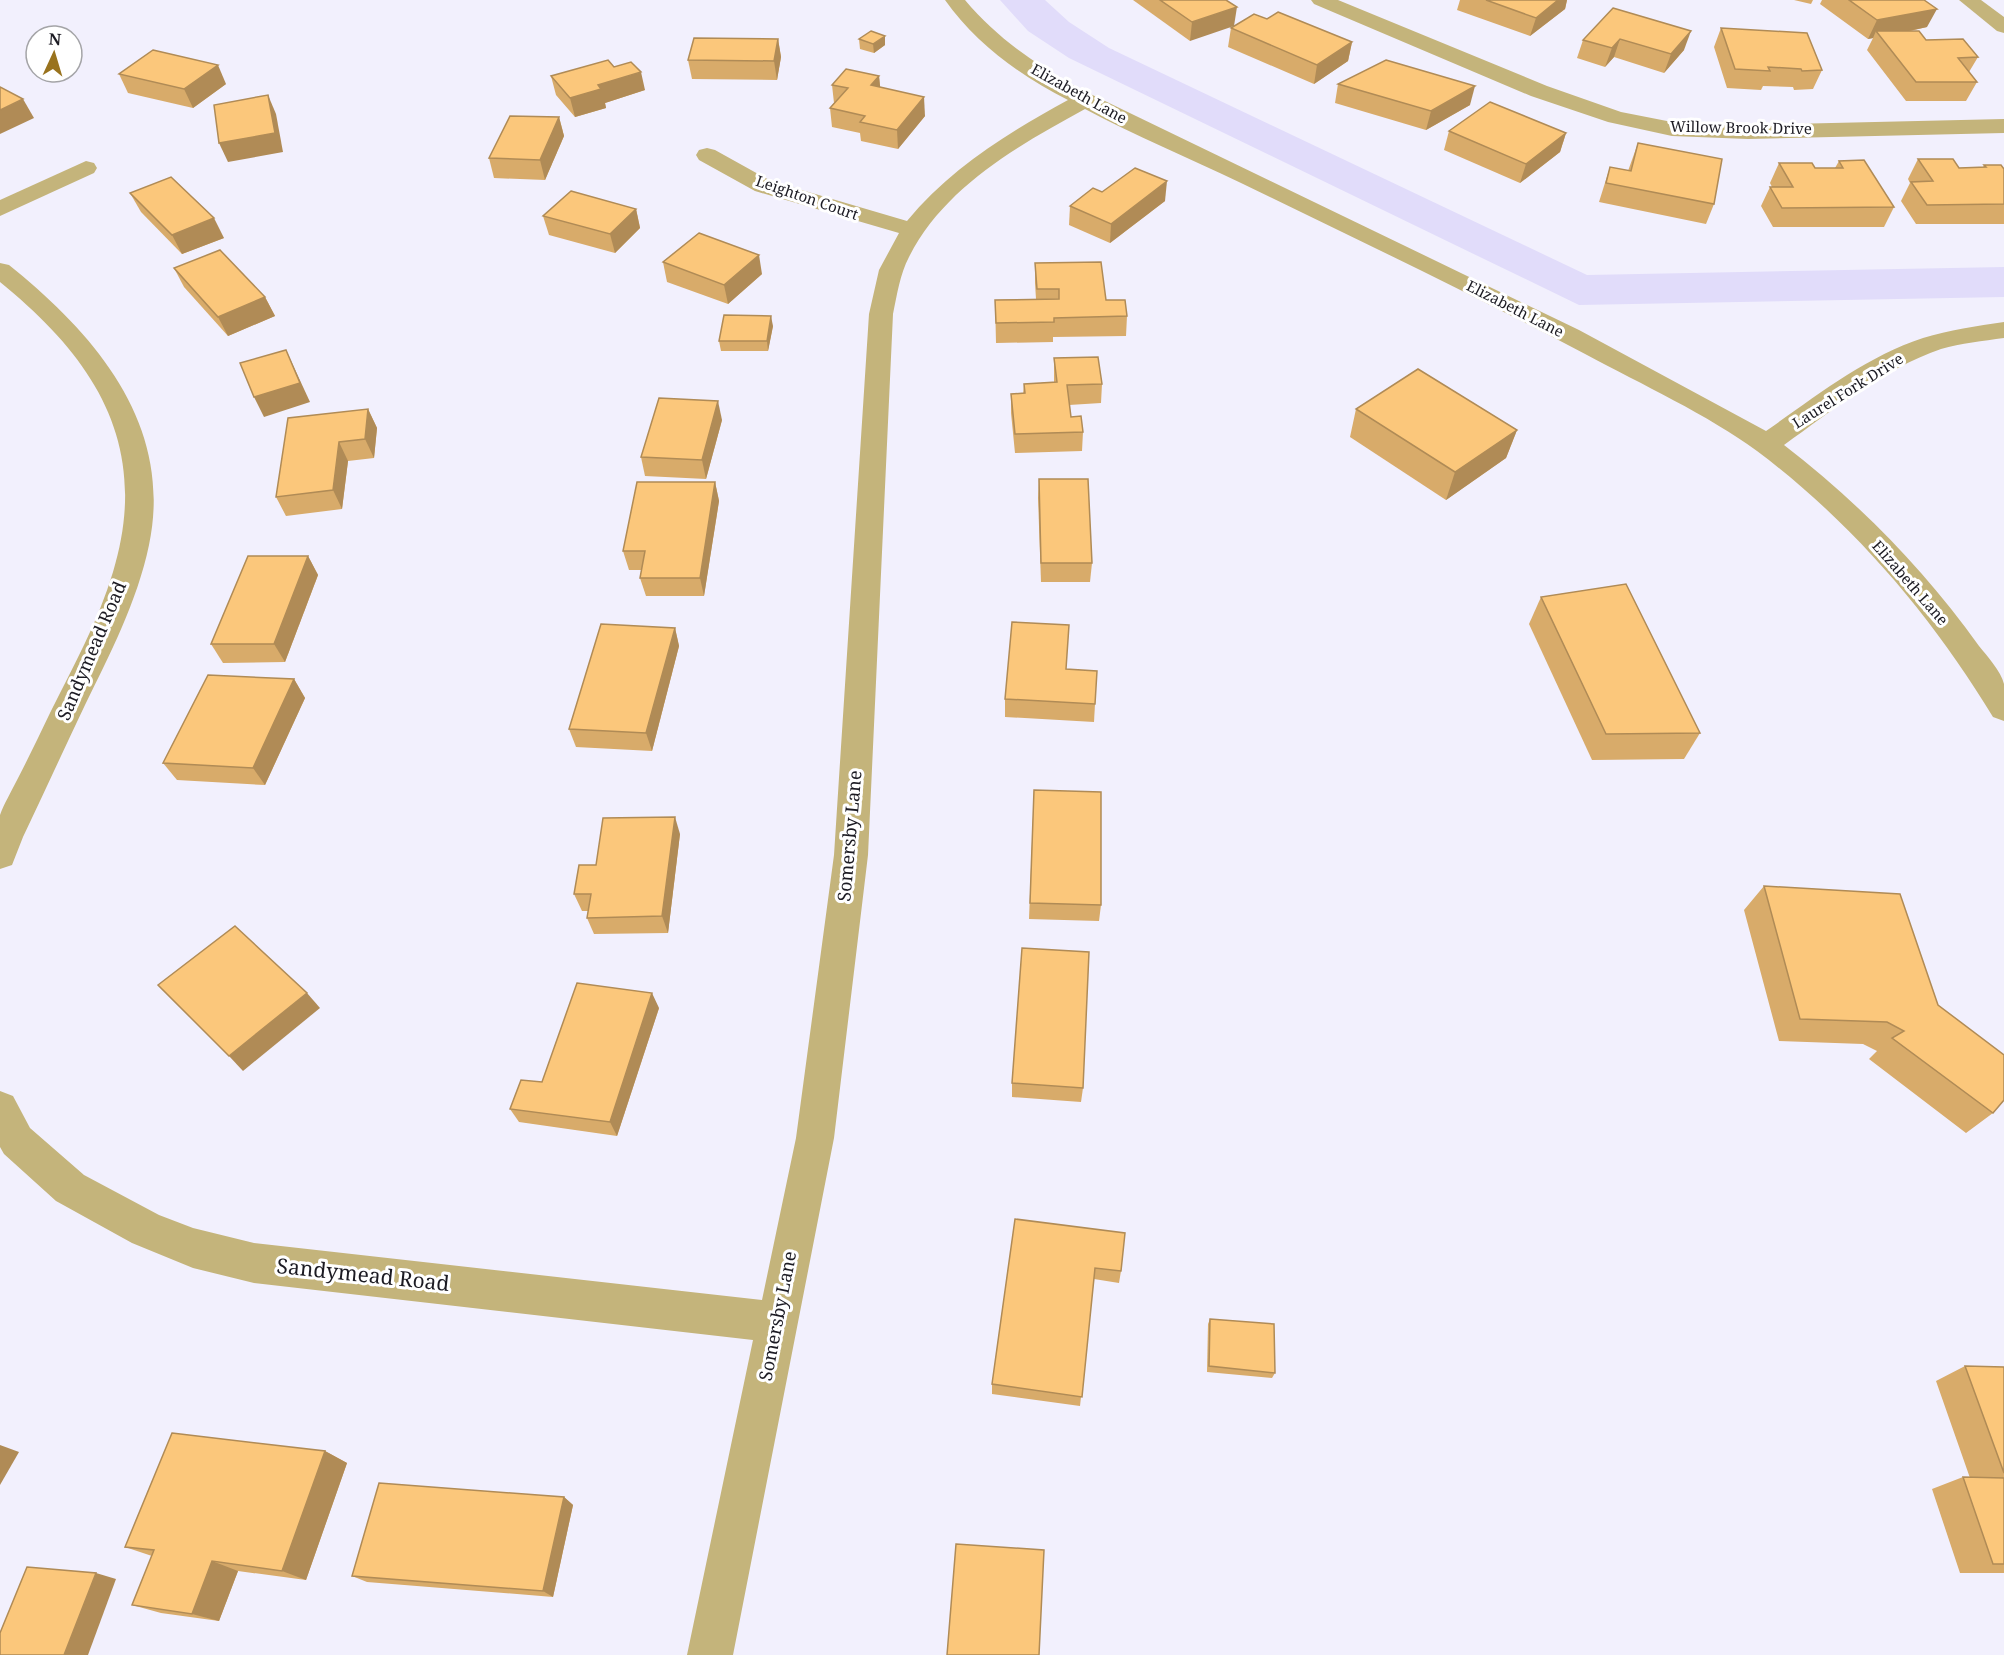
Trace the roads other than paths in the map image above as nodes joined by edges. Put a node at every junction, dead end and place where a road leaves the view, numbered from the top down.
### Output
1 (955, 0) edge
2 (1321, 0) edge
3 (1970, 0) edge
4 (2004, 27) edge
5 (1085, 100) junction
6 (2004, 126) edge
7 (707, 155) dead end
8 (86, 168) dead end
9 (0, 208) edge
10 (912, 230) junction
11 (0, 270) edge
12 (2004, 330) edge
13 (1766, 444) junction
14 (2004, 709) edge
15 (0, 855) edge
16 (6, 1134) edge
17 (777, 1322) junction
18 (710, 1655) edge

1 - 5 street, Elizabeth Lane
2 - 6 street, Willow Brook Drive
3 - 4 street
5 - 10 street, Somersby Lane
5 - 13 street, Elizabeth Lane
7 - 10 street, Leighton Court
8 - 9 street
10 - 17 street, Somersby Lane
11 - 15 street, Sandymead Road
12 - 13 street, Laurel Fork Drive
13 - 14 street, Elizabeth Lane
16 - 17 street, Sandymead Road
17 - 18 street, Somersby Lane

